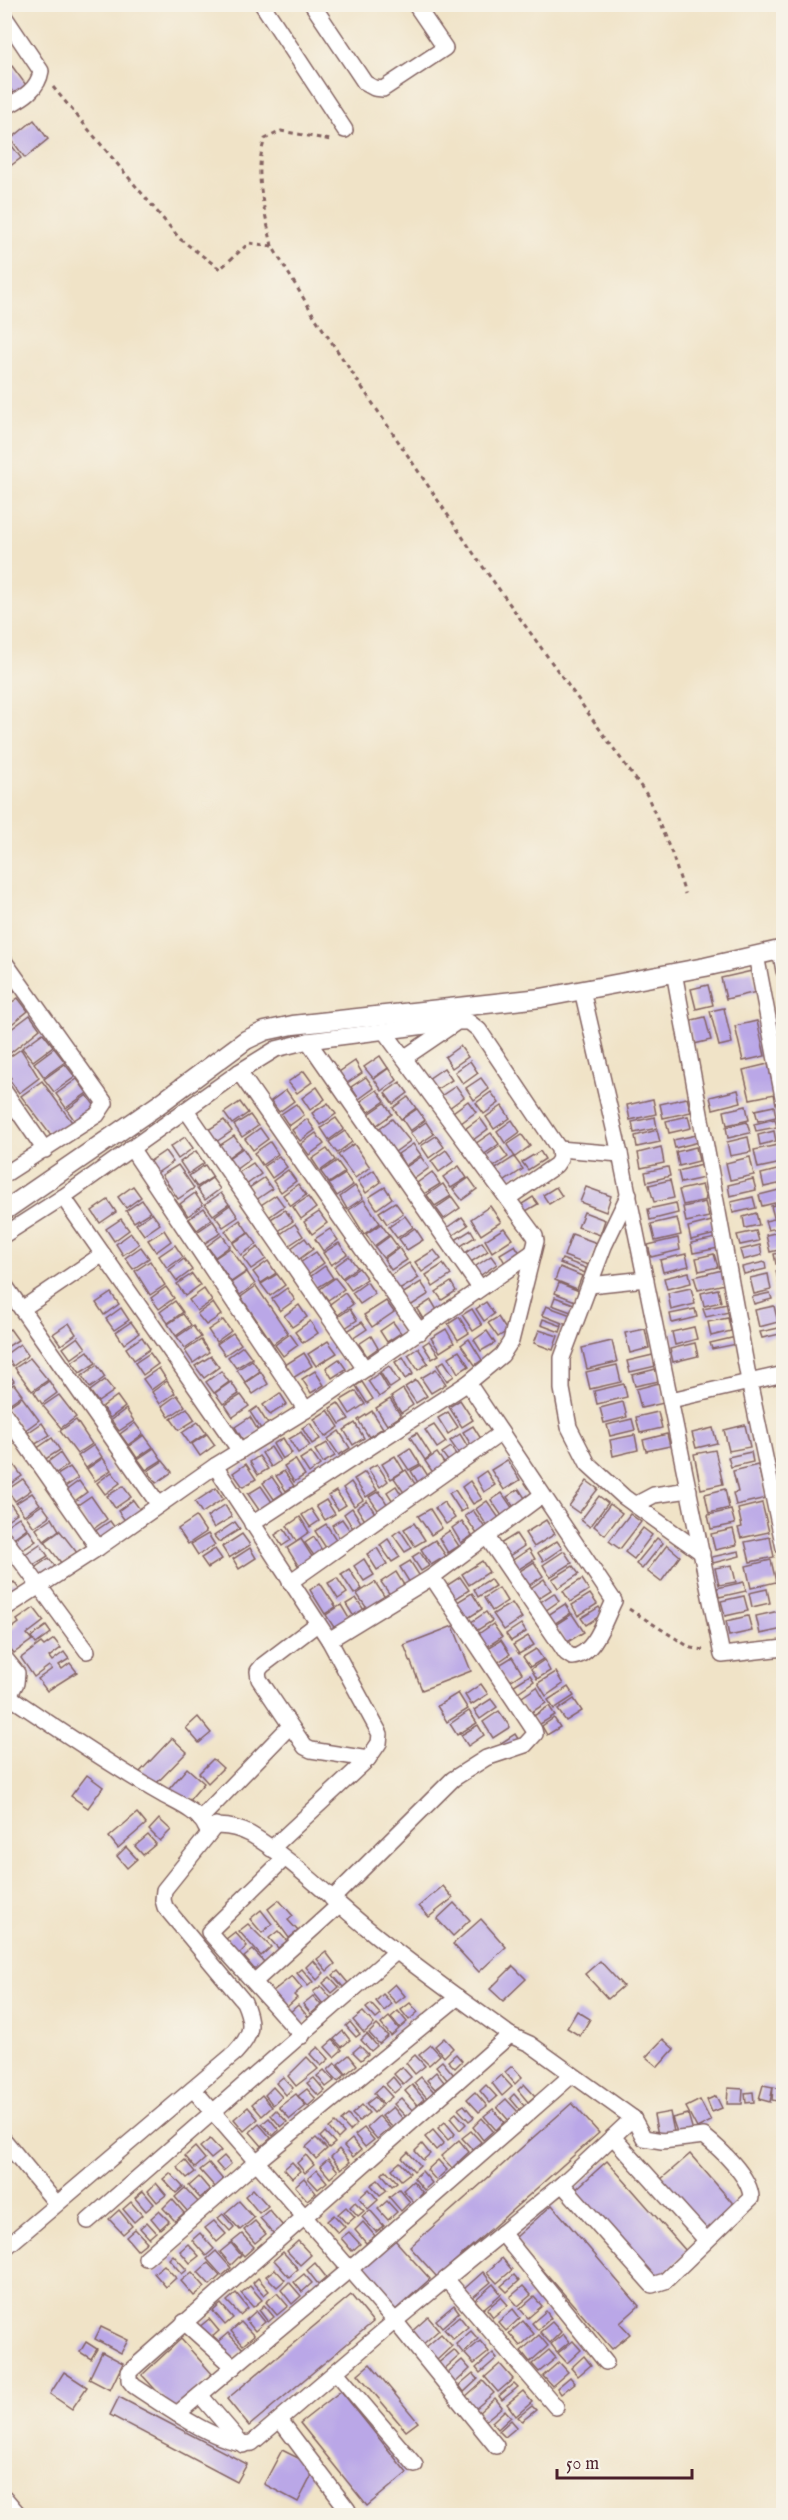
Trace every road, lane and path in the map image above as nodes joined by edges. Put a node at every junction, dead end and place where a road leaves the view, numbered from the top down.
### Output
1 (262, 4) edge
2 (312, 4) edge
3 (416, 4) edge
4 (4, 16) edge
5 (40, 71) junction
6 (4, 108) edge
7 (345, 130) joint
8 (272, 246) junction
9 (685, 894) dead end
10 (782, 949) edge
11 (756, 955) junction
12 (4, 961) edge
13 (783, 971) edge
14 (674, 972) junction
15 (582, 990) junction
16 (414, 1020) junction
17 (457, 1022) junction
18 (384, 1031) junction
19 (256, 1035) junction
20 (308, 1041) junction
21 (268, 1053) junction
22 (404, 1058) junction
23 (239, 1072) junction
24 (4, 1091) edge
25 (783, 1102) edge
26 (186, 1110) junction
27 (131, 1148) junction
28 (560, 1149) junction
29 (45, 1150) junction
30 (620, 1154) junction
31 (4, 1175) edge
32 (628, 1194) junction
33 (63, 1197) junction
34 (508, 1198) junction
35 (21, 1200) junction
36 (4, 1212) edge
37 (32, 1217) junction
38 (10, 1231) edge
39 (533, 1252) junction
40 (103, 1254) junction
41 (646, 1279) junction
42 (4, 1284) edge
43 (590, 1285) junction
44 (480, 1288) junction
45 (22, 1309) junction
46 (420, 1332) junction
47 (365, 1370) junction
48 (783, 1374) edge
49 (749, 1381) junction
50 (468, 1383) junction
51 (671, 1400) junction
52 (306, 1410) junction
53 (4, 1413) edge
54 (501, 1433) junction
55 (240, 1451) junction
56 (215, 1466) junction
57 (689, 1490) junction
58 (542, 1496) junction
59 (159, 1505) junction
60 (635, 1505) junction
61 (252, 1524) junction
62 (487, 1537) junction
63 (4, 1538) edge
64 (98, 1548) junction
65 (783, 1548) edge
66 (702, 1553) junction
67 (432, 1577) junction
68 (290, 1582) junction
69 (38, 1586) junction
70 (614, 1600) junction
71 (4, 1609) edge
72 (317, 1624) junction
73 (329, 1640) junction
74 (783, 1648) edge
75 (87, 1652) dead end
76 (722, 1654) junction
77 (4, 1657) edge
78 (7, 1694) edge
79 (290, 1726) junction
80 (368, 1759) junction
81 (200, 1818) junction
82 (216, 1825) junction
83 (271, 1850) junction
84 (284, 1859) junction
85 (336, 1902) junction
86 (209, 1932) junction
87 (396, 1952) junction
88 (205, 1956) junction
89 (254, 1982) junction
90 (458, 1997) junction
91 (510, 2035) junction
92 (302, 2036) junction
93 (572, 2075) junction
94 (193, 2089) junction
95 (211, 2113) junction
96 (633, 2118) junction
97 (613, 2137) junction
98 (4, 2140) edge
99 (255, 2163) junction
100 (562, 2184) junction
101 (56, 2203) junction
102 (303, 2217) junction
103 (88, 2221) dead end
104 (502, 2233) junction
105 (706, 2240) junction
106 (4, 2249) edge
107 (146, 2258) dead end
108 (349, 2270) junction
109 (446, 2279) junction
110 (395, 2321) junction
111 (184, 2322) junction
112 (606, 2362) dead end
113 (234, 2367) junction
114 (336, 2372) junction
115 (200, 2395) junction
116 (555, 2407) dead end
117 (177, 2414) junction
118 (280, 2420) junction
119 (243, 2445) junction
120 (496, 2446) dead end
121 (415, 2465) dead end
122 (4, 2497) edge
123 (348, 2510) dead end
124 (20, 2516) edge

1 - 7 street
2 - 3 street
4 - 5 street
5 - 6 street
5 - 8 path
7 - 8 path
8 - 9 path
10 - 11 street
10 - 13 street
11 - 14 street
11 - 25 street
12 - 29 street
14 - 15 street
14 - 49 street
15 - 16 street
15 - 30 street
16 - 17 street
16 - 18 street
16 - 19 street
17 - 22 street
17 - 28 street
18 - 20 street
18 - 22 street
19 - 21 street
19 - 35 street
20 - 21 street
20 - 44 street
21 - 23 street
22 - 34 street
23 - 26 street
23 - 46 street
24 - 29 street
26 - 27 street
26 - 47 street
27 - 33 street
27 - 52 street
28 - 30 street
28 - 34 street
29 - 31 street
30 - 32 street
32 - 41 street
32 - 43 street
33 - 37 street
33 - 40 street
34 - 39 street
35 - 36 street
35 - 37 street
36 - 38 street
37 - 38 street
39 - 44 street
39 - 50 street
40 - 45 street
40 - 55 street
41 - 43 street
41 - 51 street
42 - 45 street
43 - 60 street
44 - 46 street
45 - 59 street
46 - 47 street
47 - 52 street
48 - 49 street
49 - 51 street
49 - 65 street
50 - 54 street
50 - 61 street
51 - 57 street
52 - 55 street
53 - 64 street
54 - 58 street
54 - 68 street
55 - 56 street
56 - 59 street
56 - 61 street
57 - 60 street
57 - 66 street
58 - 62 street
58 - 70 street
59 - 64 street
60 - 66 street
61 - 68 street
62 - 67 street
62 - 70 street
63 - 69 street
64 - 69 street
66 - 76 street
67 - 73 street
67 - 85 street
68 - 72 street
69 - 71 street
69 - 75 street
70 - 76 path
72 - 73 street
72 - 79 street
73 - 80 street
74 - 76 street
77 - 78 street
78 - 81 street
79 - 80 street
79 - 81 street
80 - 83 street
81 - 82 street
82 - 83 street
82 - 88 street
83 - 84 street
84 - 85 street
84 - 86 street
85 - 87 street
85 - 89 street
86 - 88 street
86 - 89 street
87 - 90 street
87 - 92 street
88 - 94 street
89 - 92 street
90 - 91 street
90 - 99 street
91 - 93 street
91 - 102 street
92 - 95 street
93 - 96 street
93 - 108 street
94 - 95 street
94 - 101 street
95 - 99 street
95 - 103 street
96 - 97 street
96 - 105 street
97 - 100 street
97 - 105 street
98 - 101 street
99 - 102 street
99 - 107 street
100 - 104 street
100 - 105 street
101 - 106 street
102 - 108 street
102 - 111 street
104 - 109 street
104 - 112 street
108 - 110 street
108 - 113 street
109 - 110 street
109 - 116 street
110 - 114 street
110 - 120 street
111 - 113 street
111 - 117 street
113 - 115 street
114 - 118 street
114 - 121 street
115 - 117 street
115 - 119 street
117 - 119 street
118 - 119 street
118 - 123 street
122 - 124 street

